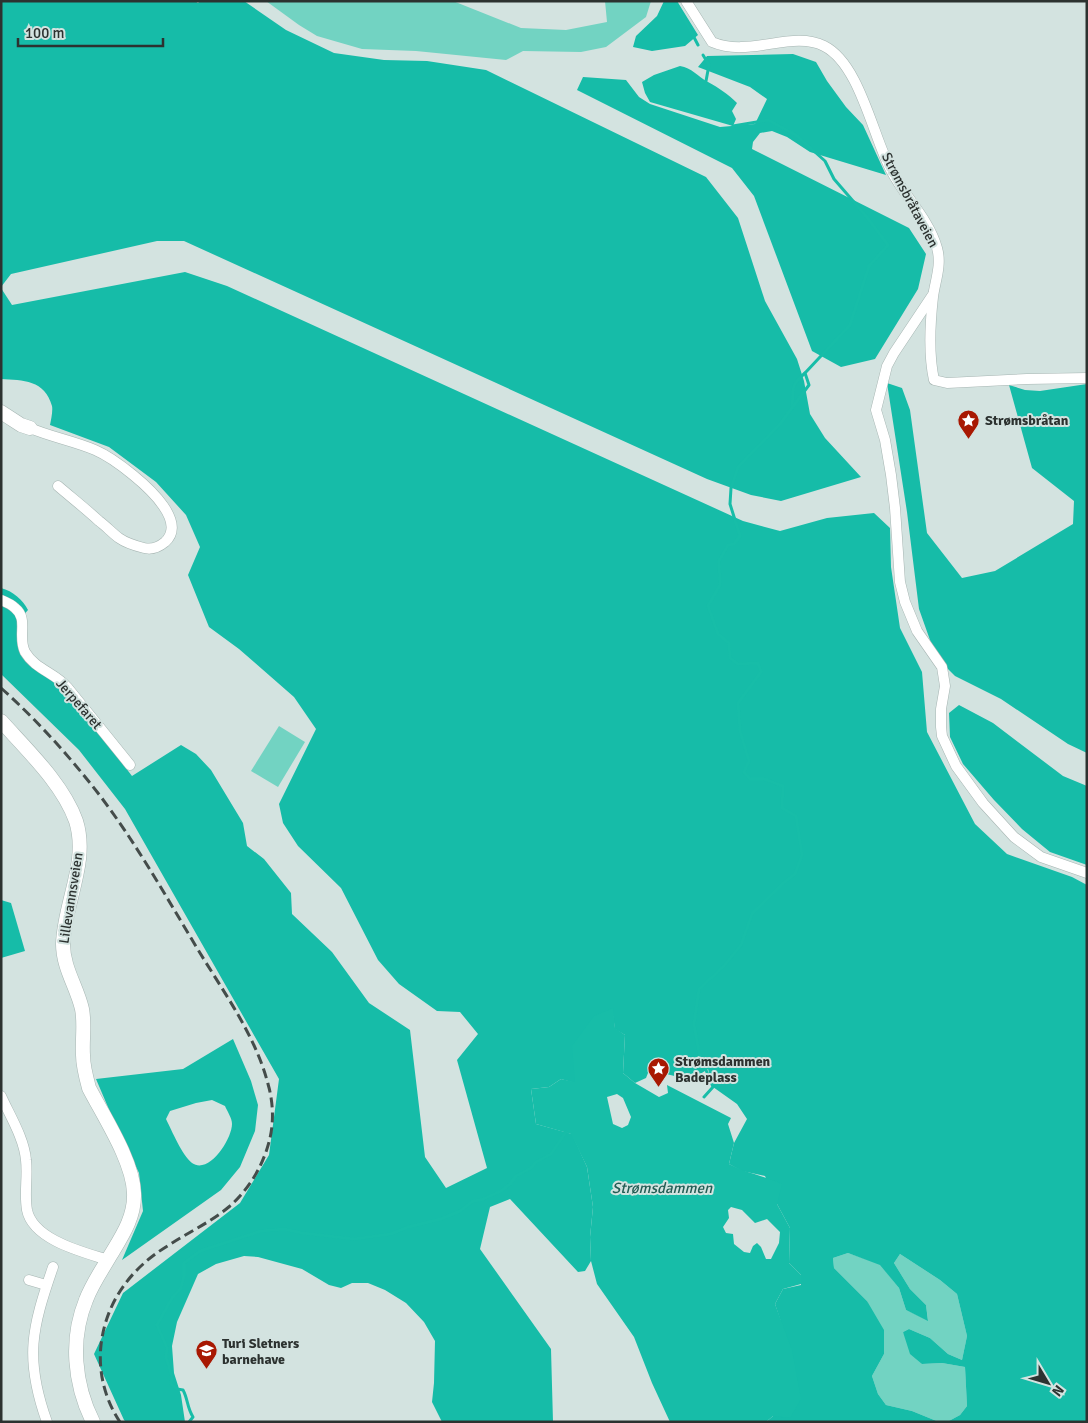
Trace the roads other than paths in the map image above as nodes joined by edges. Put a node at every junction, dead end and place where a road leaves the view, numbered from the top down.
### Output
1 (686, 1) edge
2 (933, 294) junction
3 (1087, 378) edge
4 (1, 412) edge
5 (30, 428) joint
6 (58, 486) dead end
7 (1, 600) edge
8 (1, 721) edge
9 (130, 766) dead end
10 (1087, 873) edge
11 (1, 1096) edge
12 (108, 1260) junction
13 (53, 1266) dead end
14 (29, 1280) dead end
15 (46, 1286) junction
16 (47, 1422) edge
17 (93, 1422) edge

1 - 2 street, Strømsbråtaveien
2 - 3 street, Strømsbråtaveien
2 - 10 street
4 - 5 street
5 - 6 street
7 - 9 street, Jerpefaret
8 - 12 street, Lillevannsveien
11 - 12 street
12 - 17 street, Lillevannsveien
13 - 15 street
14 - 15 street
15 - 16 street

